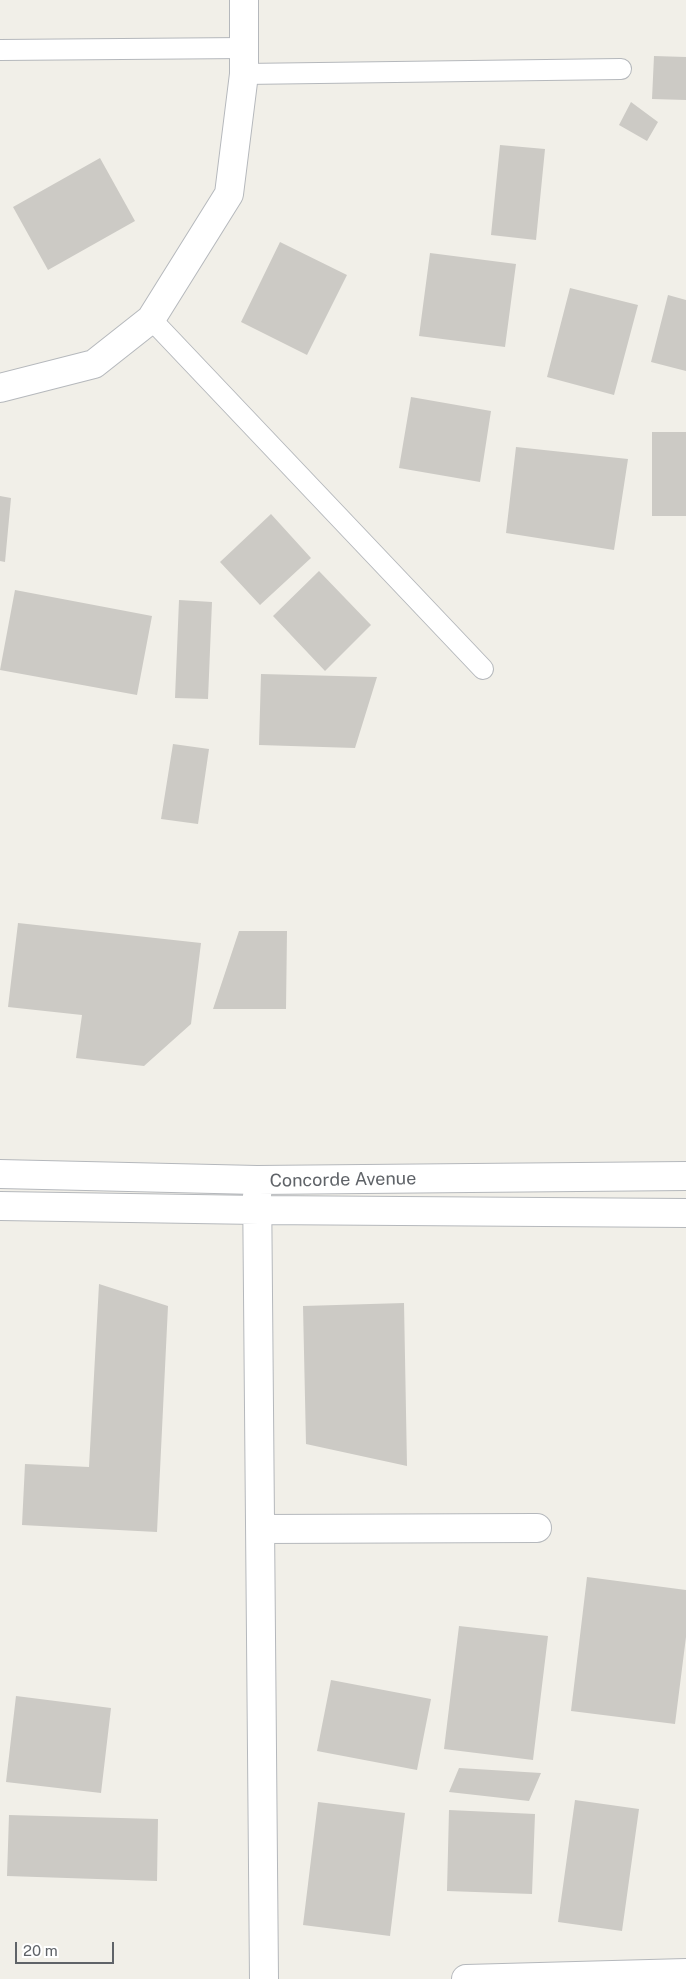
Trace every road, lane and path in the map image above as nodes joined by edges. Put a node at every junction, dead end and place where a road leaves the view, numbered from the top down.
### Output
1 (244, 0) edge
2 (244, 48) junction
3 (0, 50) edge
4 (621, 68) dead end
5 (244, 74) junction
6 (151, 319) junction
7 (0, 388) edge
8 (483, 669) dead end
9 (0, 1174) edge
10 (686, 1176) edge
11 (257, 1180) junction
12 (0, 1206) edge
13 (259, 1210) junction
14 (686, 1213) edge
15 (537, 1528) dead end
16 (261, 1529) junction
17 (686, 1973) edge
18 (264, 1979) edge
19 (466, 1979) edge

1 - 2 street
2 - 3 lane
2 - 5 street
4 - 5 lane
5 - 6 street
6 - 7 street
6 - 8 lane
9 - 11 street, Concorde Avenue
10 - 11 street, Concorde Avenue
11 - 13 street
12 - 13 street, Concorde Avenue
13 - 14 street, Concorde Avenue
13 - 16 street
15 - 16 street
16 - 18 street
17 - 19 street

